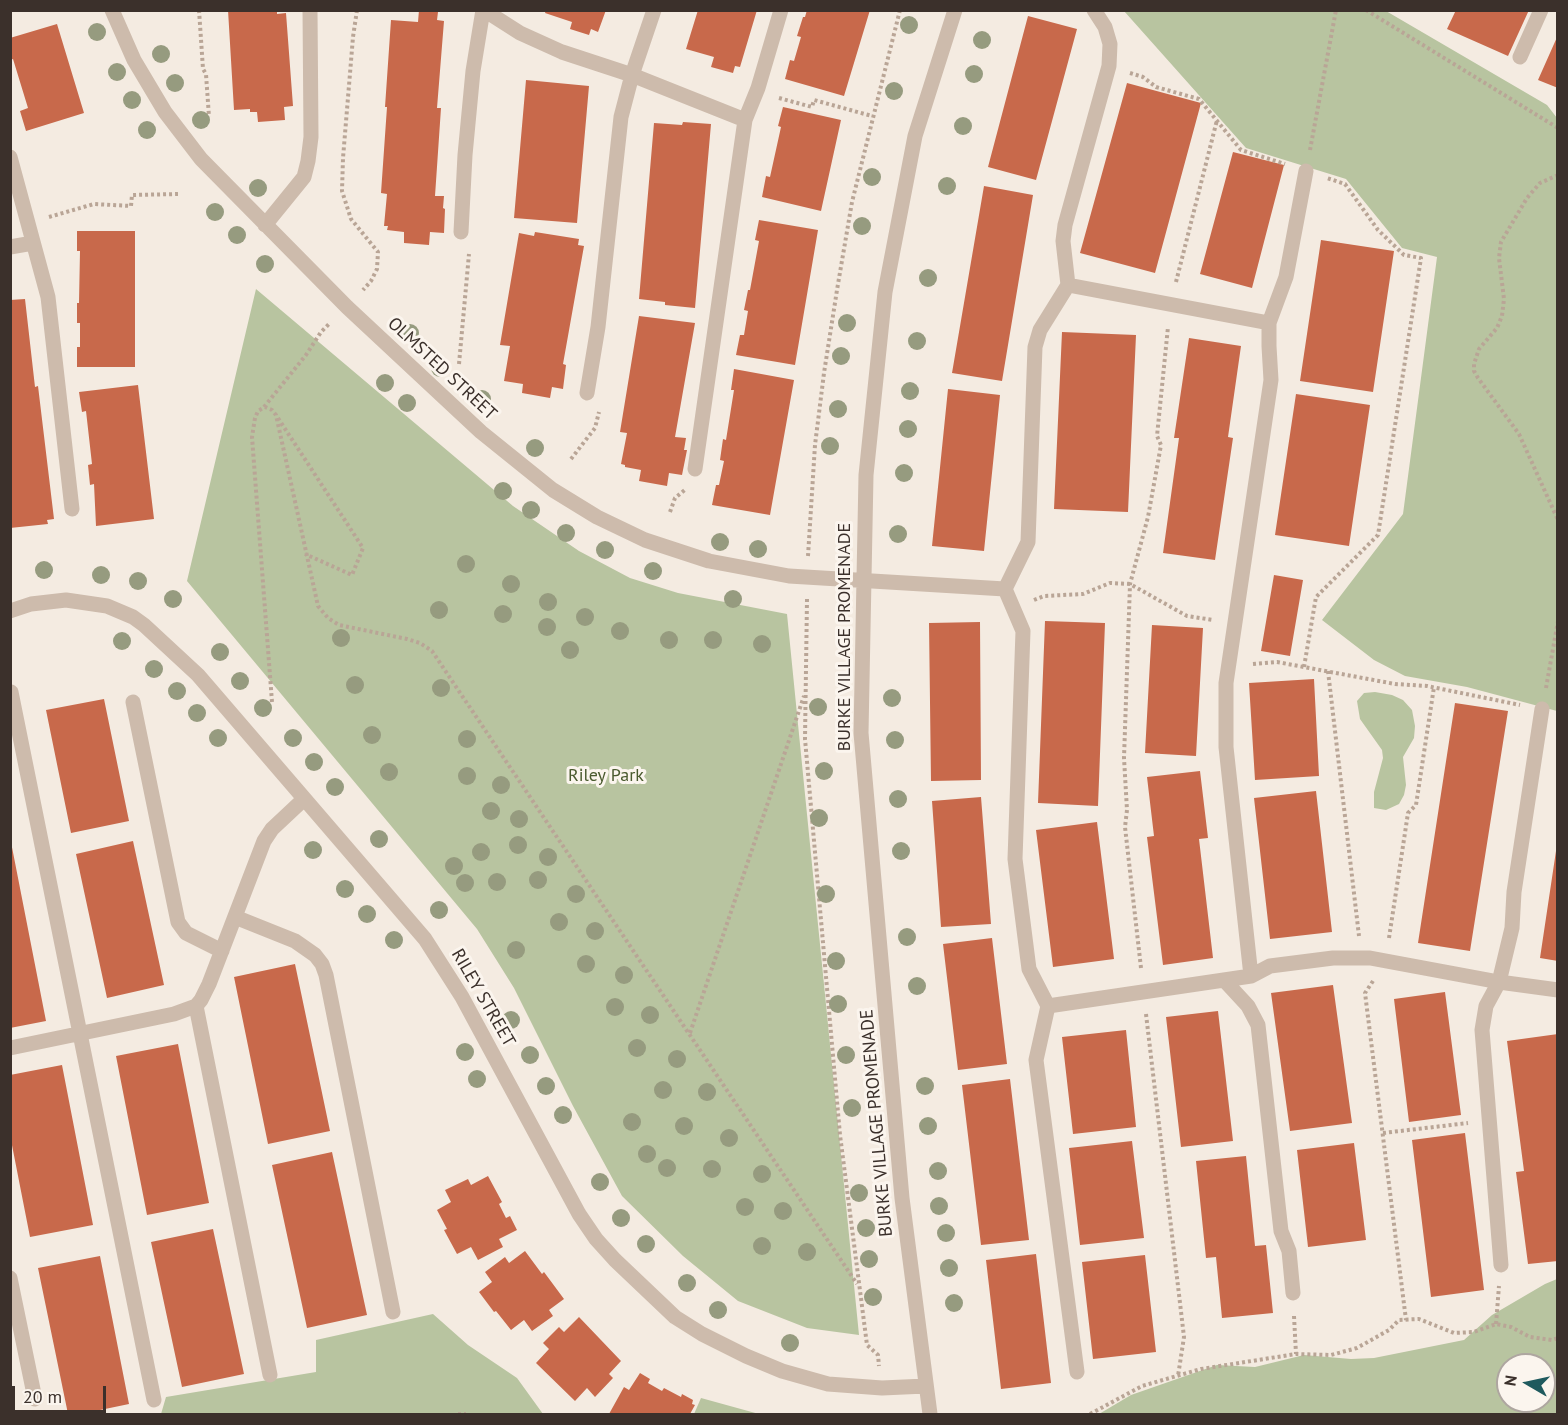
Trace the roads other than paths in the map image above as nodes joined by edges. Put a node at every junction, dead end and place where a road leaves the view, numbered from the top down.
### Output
1 (112, 10) edge
2 (310, 10) edge
3 (483, 10) edge
4 (654, 10) edge
5 (782, 10) edge
6 (955, 10) edge
7 (1094, 10) edge
8 (1541, 10) edge
9 (1520, 57) dead end
10 (632, 75) junction
11 (745, 120) junction
12 (10, 157) edge
13 (1306, 171) road end
14 (266, 225) junction
15 (461, 232) road end
16 (33, 243) junction
17 (10, 247) edge
18 (1068, 285) junction
19 (1269, 323) junction
20 (586, 393) road end
21 (695, 470) dead end
22 (72, 509) dead end
23 (864, 581) junction
24 (1005, 589) junction
25 (10, 611) edge
26 (11, 692) edge
27 (133, 702) dead end
28 (1542, 709) road end
29 (304, 799) junction
30 (235, 917) junction
31 (222, 951) junction
32 (1251, 976) junction
33 (1224, 980) junction
34 (1500, 982) junction
35 (1557, 990) edge
36 (196, 1005) junction
37 (1047, 1006) junction
38 (80, 1033) junction
39 (10, 1048) edge
40 (1501, 1265) road end
41 (10, 1278) edge
42 (1293, 1293) road end
43 (393, 1312) dead end
44 (1077, 1372) dead end
45 (270, 1375) dead end
46 (926, 1386) junction
47 (35, 1399) dead end
48 (154, 1400) dead end
49 (930, 1414) edge

1 - 14 street, OLMSTED STREET
2 - 14 street
3 - 10 street
3 - 15 street
4 - 10 street
5 - 11 street
6 - 23 street, BURKE VILLAGE PROMENADE
7 - 18 street
8 - 9 street
10 - 11 street
10 - 20 street
11 - 21 street
12 - 16 street
13 - 19 street
14 - 23 street, OLMSTED STREET
16 - 17 street
16 - 22 street
18 - 19 street
18 - 24 street
19 - 32 street
23 - 24 street, OLMSTED STREET
23 - 46 street, BURKE VILLAGE PROMENADE
24 - 37 street
25 - 29 street, RILEY STREET
26 - 38 street
27 - 31 street
28 - 34 street
29 - 30 street
29 - 46 street, RILEY STREET
30 - 31 street
30 - 43 street
31 - 36 street
32 - 33 street
32 - 34 street
33 - 37 street
33 - 42 street
34 - 35 street
34 - 40 street
36 - 38 street
36 - 45 street
37 - 44 street
38 - 39 street
38 - 48 street
41 - 47 street
46 - 49 street, BURKE VILLAGE PROMENADE

